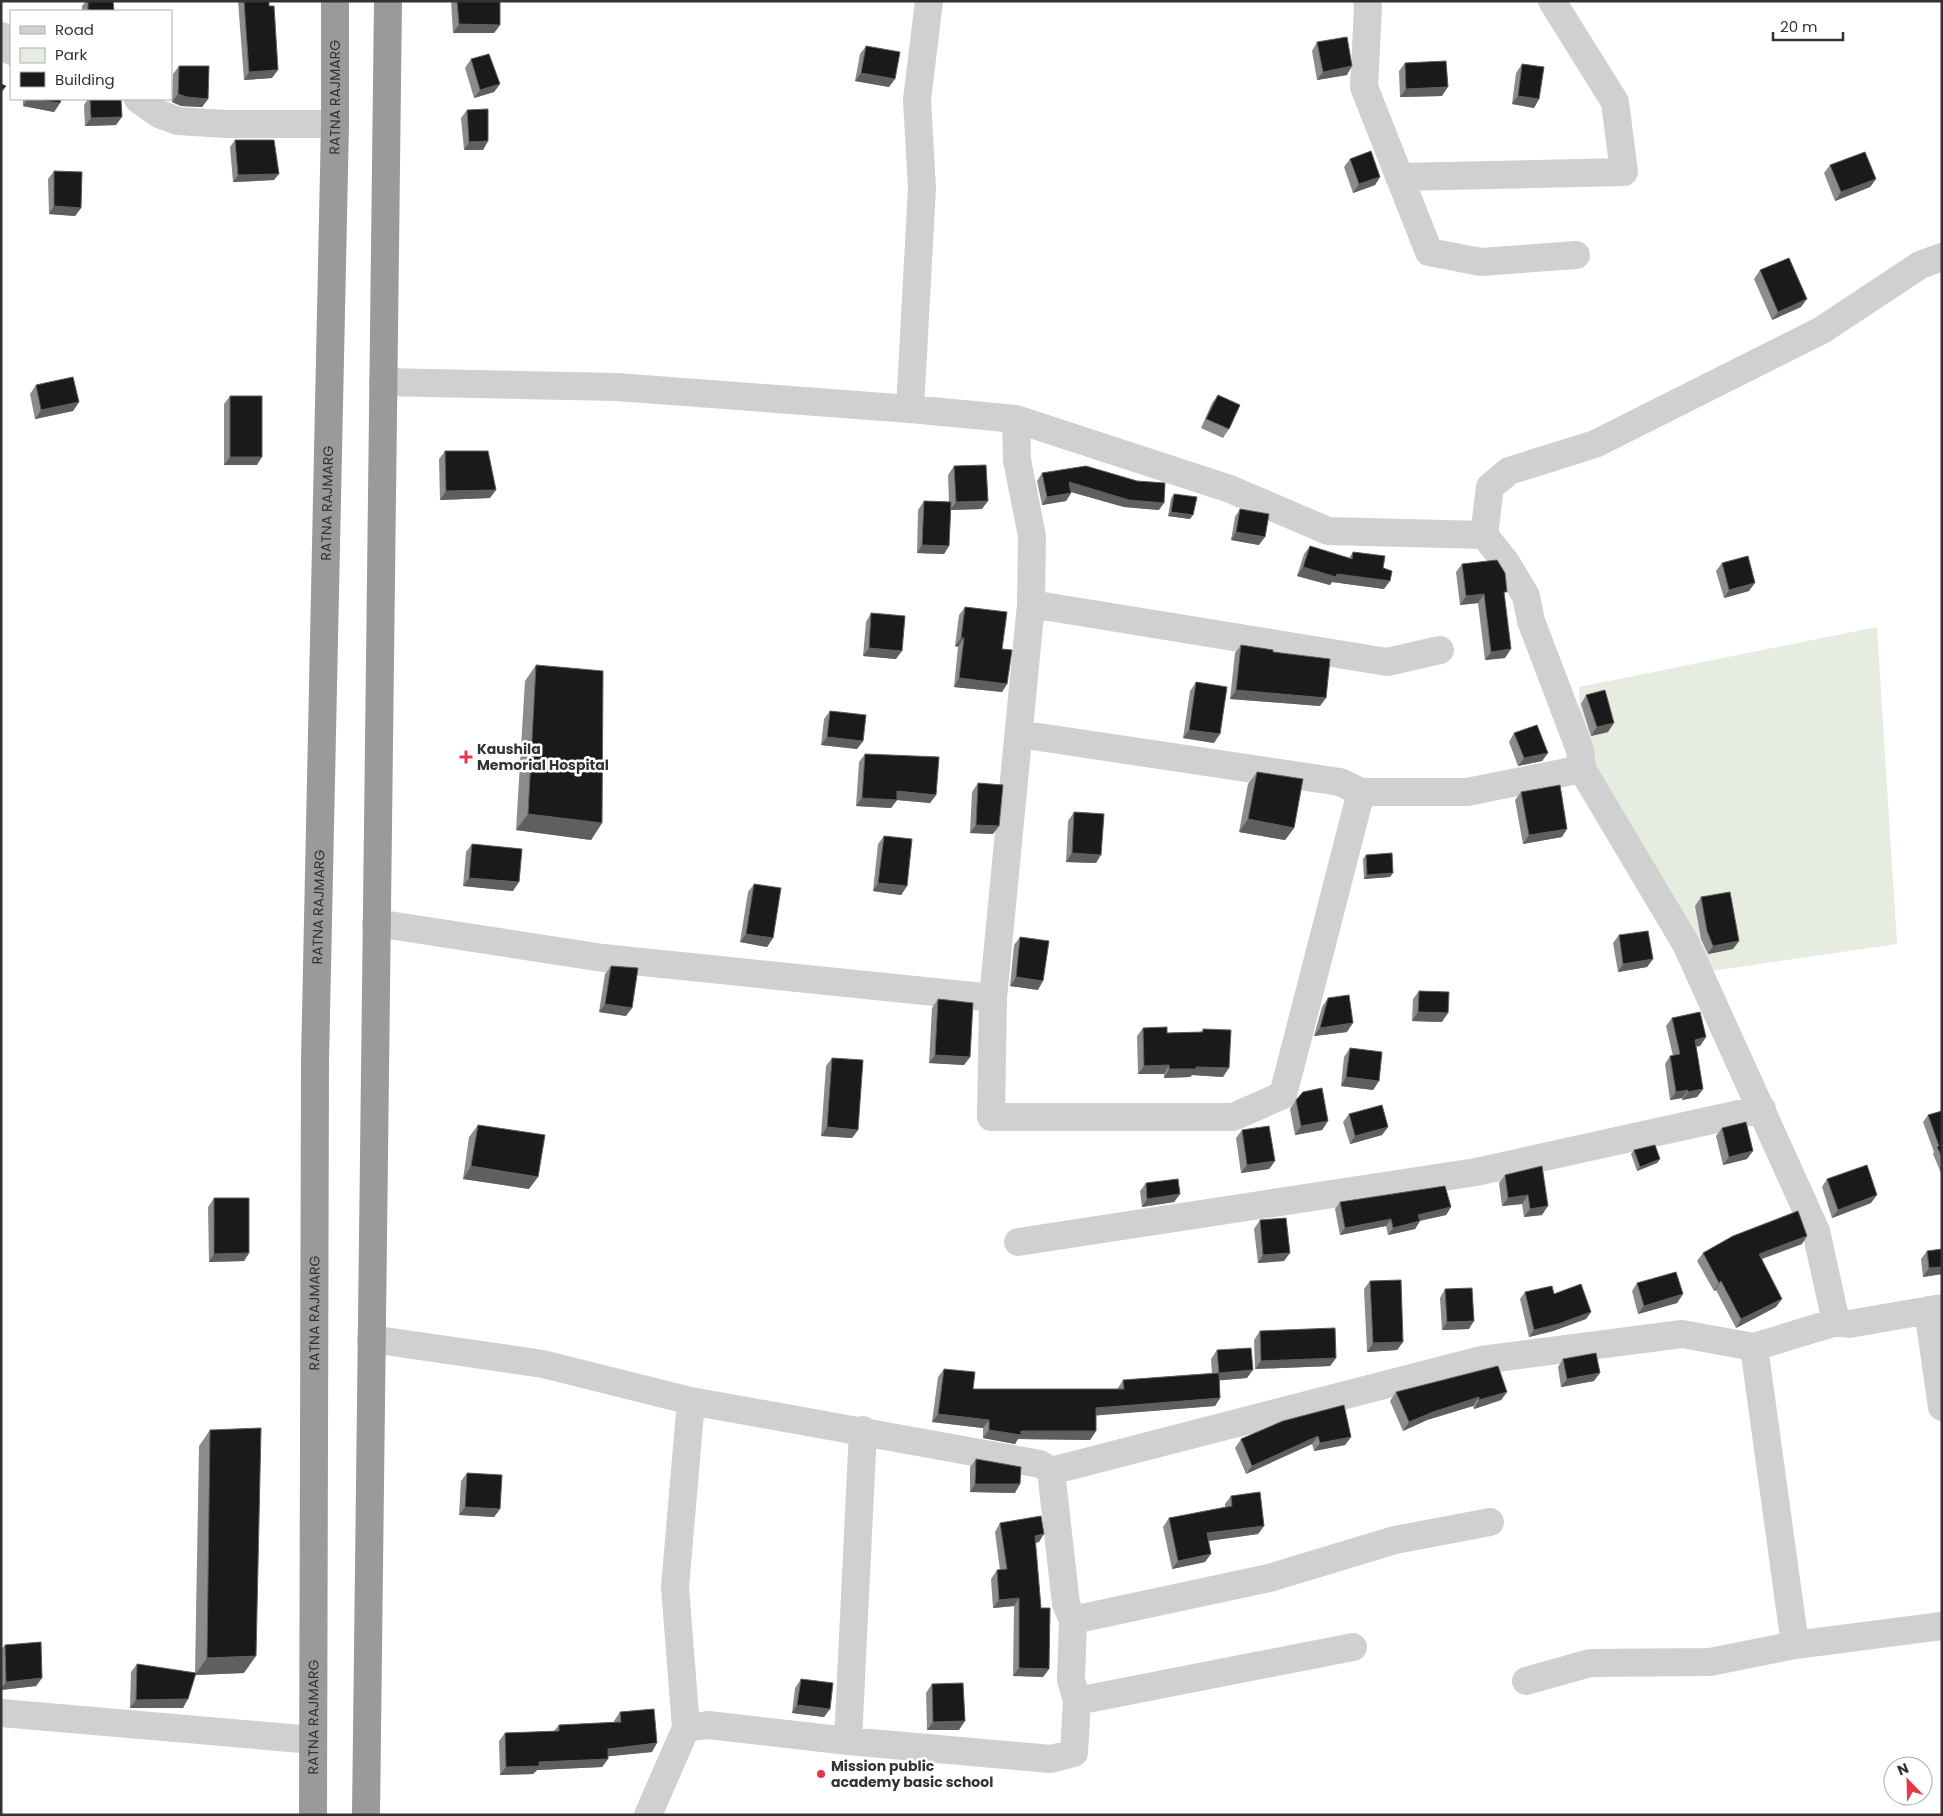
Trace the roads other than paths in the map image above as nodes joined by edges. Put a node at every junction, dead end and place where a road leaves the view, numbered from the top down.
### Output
1 (335, 1) edge
2 (388, 1) edge
3 (928, 1) edge
4 (1367, 1) edge
5 (1552, 1) edge
6 (1, 36) edge
7 (10, 50) edge
8 (139, 100) edge
9 (335, 124) junction
10 (1399, 177) junction
11 (1576, 255) dead end
12 (1942, 257) edge
13 (383, 382) junction
14 (910, 408) junction
15 (1016, 419) junction
16 (1484, 535) junction
17 (1031, 604) junction
18 (1440, 650) dead end
19 (1019, 734) junction
20 (1582, 769) junction
21 (1361, 792) junction
22 (376, 923) junction
23 (993, 998) junction
24 (1762, 1109) junction
25 (1018, 1242) dead end
26 (1935, 1309) edge
27 (1836, 1322) junction
28 (371, 1339) junction
29 (1754, 1347) junction
30 (692, 1400) junction
31 (1942, 1407) edge
32 (863, 1430) junction
33 (1051, 1471) junction
34 (1490, 1522) dead end
35 (1073, 1620) junction
36 (1942, 1626) edge
37 (1795, 1645) junction
38 (1353, 1647) dead end
39 (1526, 1681) dead end
40 (1077, 1700) junction
41 (1, 1713) edge
42 (686, 1728) junction
43 (313, 1740) junction
44 (848, 1741) junction
45 (313, 1815) edge
46 (366, 1815) edge
47 (648, 1815) edge

1 - 9 highway, RATNA RAJMARG
2 - 13 highway
3 - 14 street
4 - 10 street
5 - 10 street
6 - 7 street
8 - 9 street
9 - 43 highway, RATNA RAJMARG
10 - 11 street
12 - 16 street
13 - 14 street
13 - 22 highway
14 - 15 street
15 - 16 street
15 - 17 street
16 - 20 street
17 - 18 street
17 - 19 street
19 - 21 street
19 - 23 street
20 - 21 street
20 - 24 street
21 - 23 street
22 - 23 street
22 - 28 highway
24 - 25 street
24 - 27 street
26 - 27 street
26 - 31 street
27 - 29 street
28 - 30 street
28 - 46 highway
29 - 33 street
29 - 37 street
30 - 32 street
30 - 42 street
32 - 33 street
32 - 44 street
33 - 35 street
34 - 35 street
35 - 40 street
36 - 37 street
37 - 39 street
38 - 40 street
40 - 44 street
41 - 43 street
42 - 44 street
42 - 47 street
43 - 45 highway, RATNA RAJMARG

